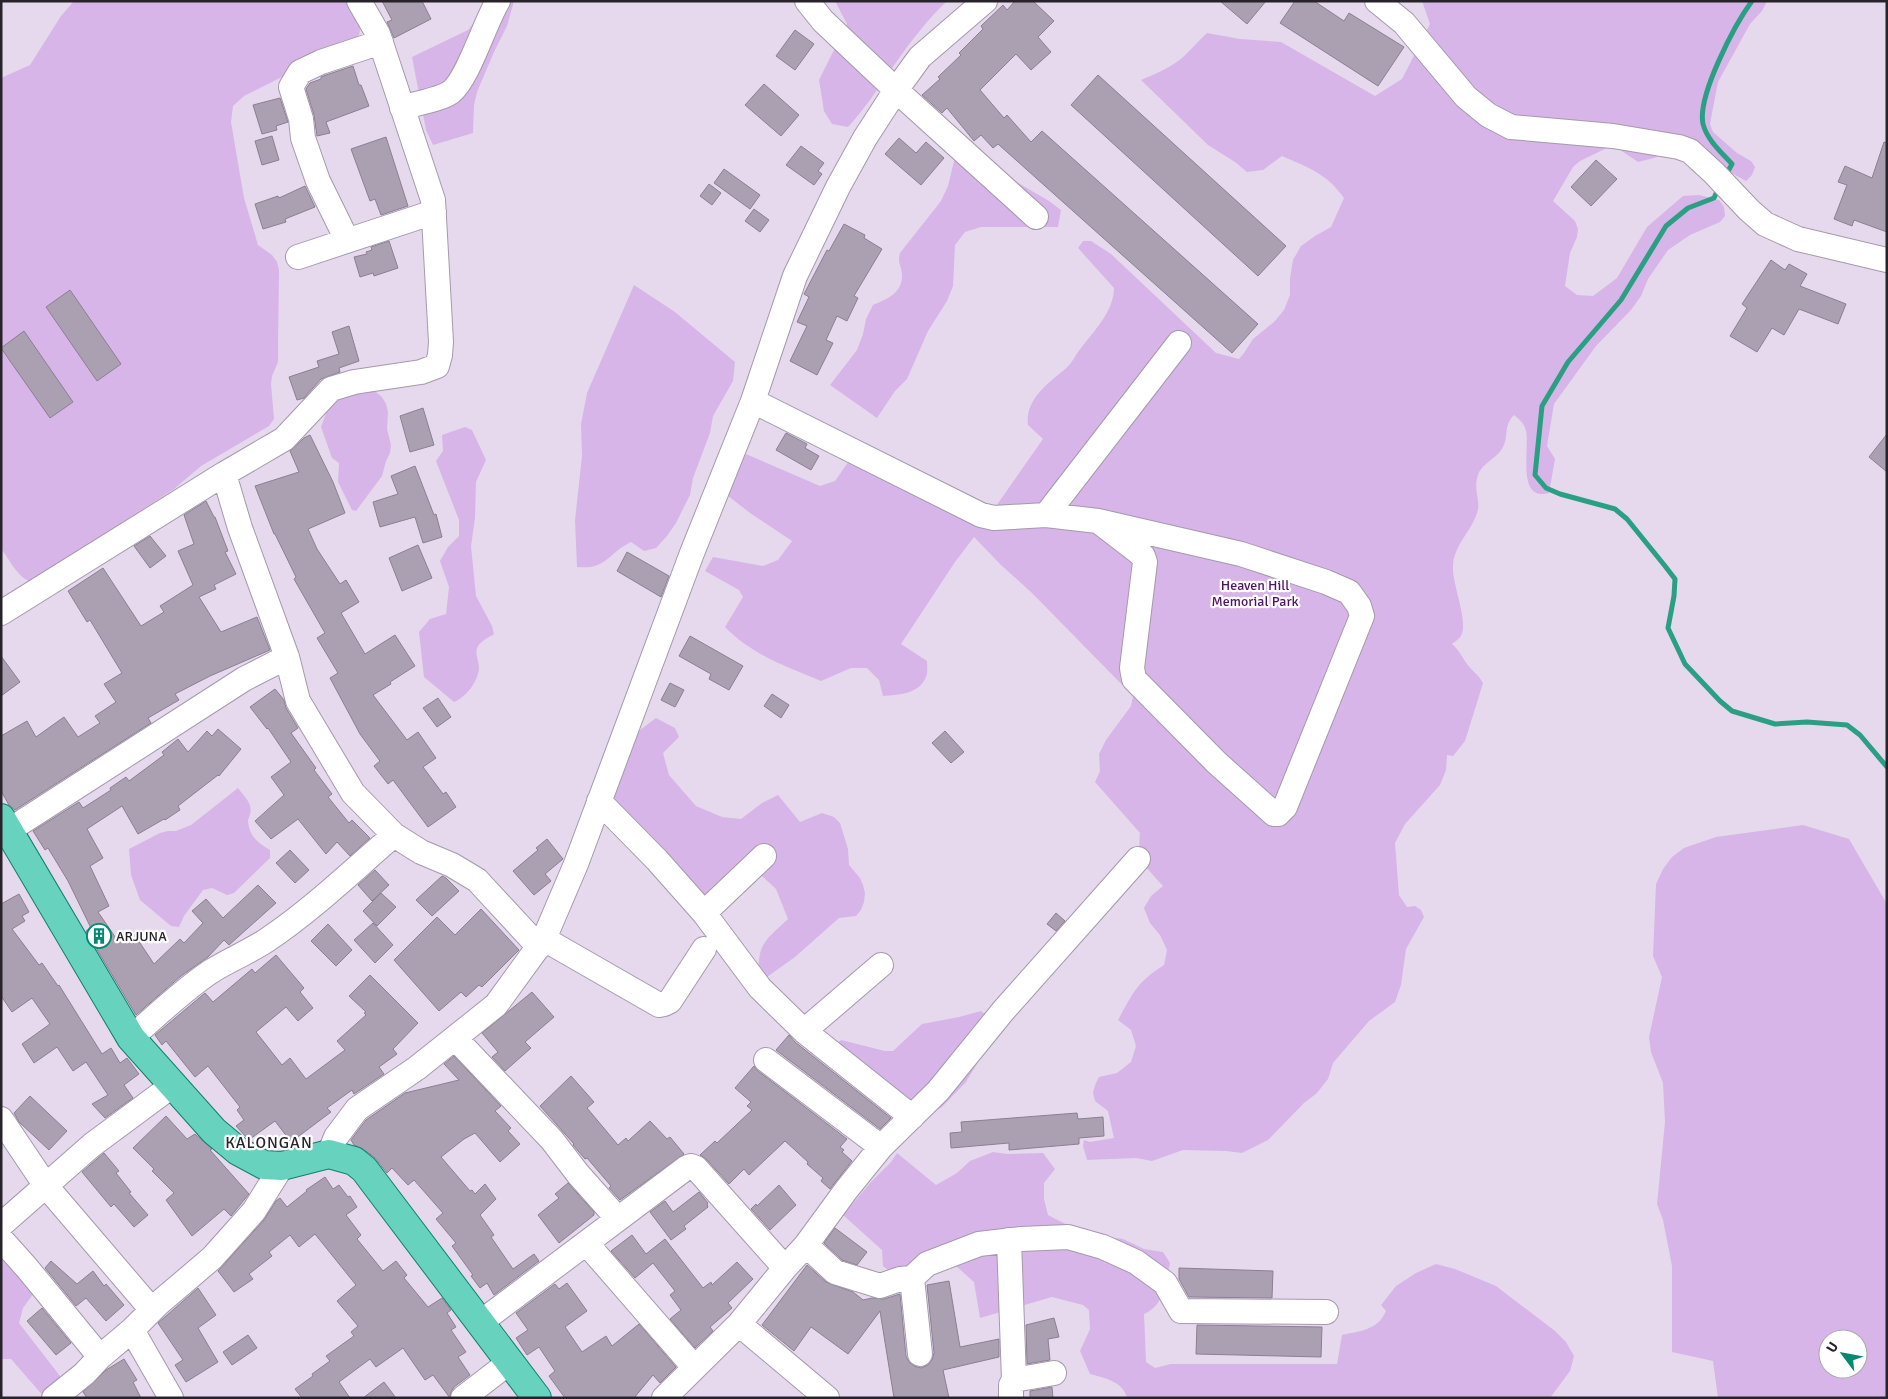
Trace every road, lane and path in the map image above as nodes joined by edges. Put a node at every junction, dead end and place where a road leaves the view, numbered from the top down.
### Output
1 (359, 1) edge
2 (498, 1) edge
3 (807, 1) edge
4 (985, 1) edge
5 (1377, 1) edge
6 (381, 42) junction
7 (896, 90) junction
8 (402, 108) junction
9 (434, 212) junction
10 (1036, 217) dead end
11 (347, 240) junction
12 (298, 257) dead end
13 (1887, 260) edge
14 (1179, 343) dead end
15 (753, 401) junction
16 (224, 474) junction
17 (1046, 515) junction
18 (1098, 521) junction
19 (1, 613) edge
20 (287, 657) junction
21 (599, 801) junction
22 (5, 824) edge
23 (394, 835) junction
24 (764, 856) dead end
25 (1138, 859) dead end
26 (704, 913) junction
27 (542, 943) junction
28 (704, 949) dead end
29 (881, 965) dead end
30 (804, 1031) junction
31 (131, 1038) junction
32 (455, 1038) junction
33 (766, 1060) dead end
34 (173, 1085) junction
35 (912, 1118) junction
36 (1, 1119) edge
37 (881, 1147) junction
38 (329, 1154) junction
39 (282, 1166) junction
40 (46, 1186) junction
41 (618, 1219) junction
42 (1, 1225) edge
43 (1, 1239) edge
44 (1009, 1240) junction
45 (587, 1244) junction
46 (806, 1245) junction
47 (785, 1268) junction
48 (912, 1278) junction
49 (152, 1310) junction
50 (1326, 1312) dead end
51 (480, 1322) junction
52 (739, 1324) junction
53 (132, 1330) junction
54 (920, 1354) dead end
55 (100, 1357) junction
56 (511, 1361) junction
57 (694, 1367) junction
58 (1054, 1373) dead end
59 (1012, 1389) edge
60 (672, 1395) edge
61 (54, 1398) edge
62 (171, 1398) edge
63 (463, 1398) edge
64 (537, 1398) edge
65 (827, 1398) edge

1 - 6 street
2 - 8 street
3 - 7 street
4 - 7 street
5 - 13 street
6 - 8 street
6 - 11 street
7 - 10 street
7 - 15 street
8 - 9 street
9 - 11 street
9 - 16 street
11 - 12 street
14 - 17 street
15 - 17 street
15 - 21 street
16 - 19 street
16 - 20 street
17 - 18 street
18 - 18 street
20 - 22 street
20 - 23 street
21 - 26 street
21 - 27 street
22 - 31 main road
23 - 27 street
23 - 31 street
24 - 26 street
25 - 35 street
26 - 30 street
27 - 28 street
27 - 32 street
29 - 30 street
30 - 35 street
31 - 34 main road
32 - 38 street
32 - 41 street
33 - 37 street
34 - 39 main road
34 - 40 street
35 - 37 street
36 - 40 street
37 - 46 street
38 - 39 main road
38 - 51 main road
39 - 49 street
40 - 42 street
40 - 49 street
41 - 45 street
41 - 47 street
43 - 55 street
44 - 48 street
44 - 50 street
44 - 59 street
45 - 51 street
45 - 57 street
46 - 47 street
46 - 48 street
47 - 52 street
48 - 54 street
49 - 53 street
51 - 56 main road
52 - 57 street
52 - 65 street
53 - 55 street
53 - 62 street
55 - 61 street
56 - 63 street
56 - 64 main road
57 - 60 street
58 - 59 street

